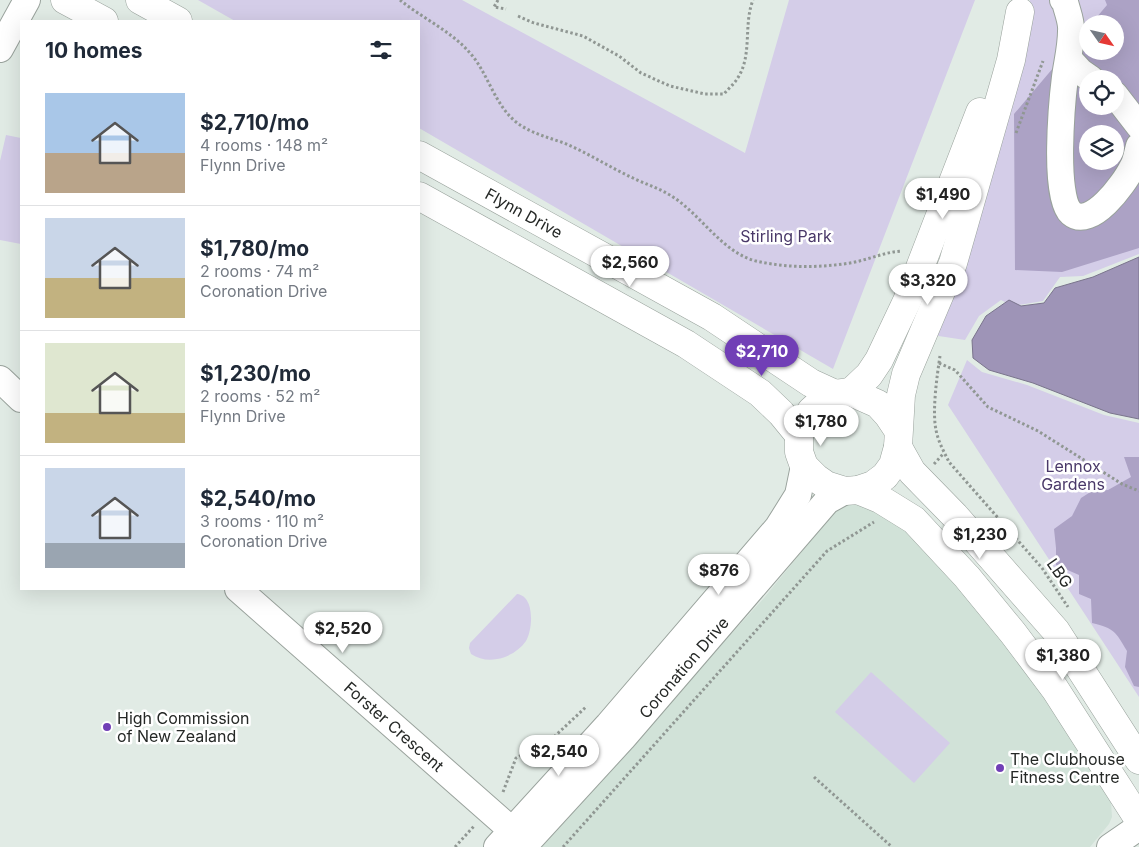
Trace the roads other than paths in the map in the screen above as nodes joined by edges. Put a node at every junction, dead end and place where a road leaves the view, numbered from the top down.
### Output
1 (27, 0) edge
2 (65, 0) edge
3 (140, 0) edge
4 (1062, 0) edge
5 (1021, 6) edge
6 (102, 20) edge
7 (176, 20) edge
8 (0, 49) edge
9 (1069, 59) junction
10 (1079, 71) edge
11 (1124, 107) edge
12 (1139, 126) edge
13 (1139, 146) edge
14 (420, 156) edge
15 (420, 197) edge
16 (0, 379) edge
17 (843, 393) junction
18 (20, 397) edge
19 (799, 434) junction
20 (898, 439) junction
21 (804, 466) junction
22 (851, 490) junction
23 (239, 590) edge
24 (1139, 760) edge
25 (1139, 820) edge
26 (1139, 827) edge
27 (514, 842) edge
28 (1110, 847) edge

1 - 8 street
2 - 6 main road
3 - 7 main road
4 - 9 street
5 - 17 main road
5 - 20 main road
9 - 10 street
9 - 13 street
11 - 12 street
14 - 17 main road, Flynn Drive
15 - 19 main road
16 - 18 street
17 - 19 main road
17 - 20 main road
19 - 21 main road
20 - 22 main road
20 - 24 main road
21 - 22 main road
21 - 27 street, Coronation Drive
22 - 25 main road
22 - 27 street, Coronation Drive
23 - 27 street, Forster Crescent
26 - 28 street

